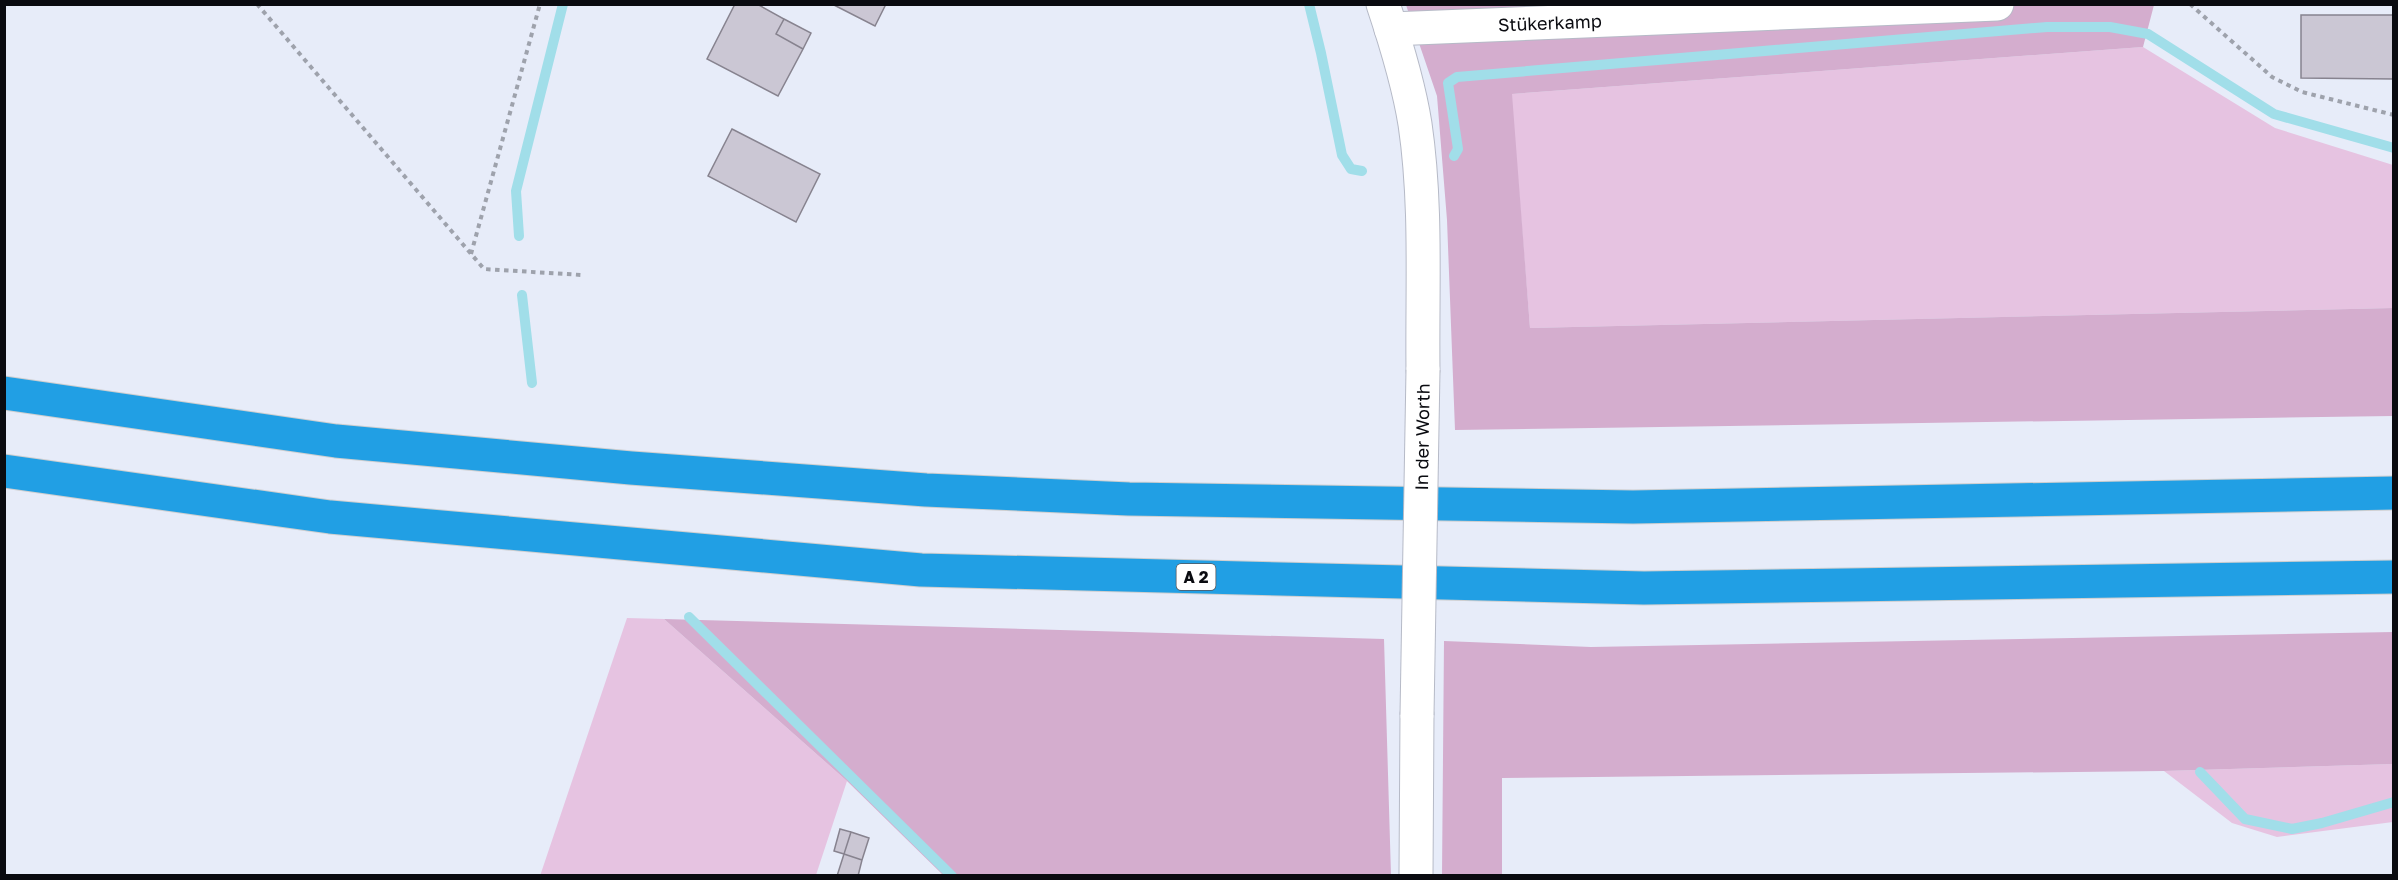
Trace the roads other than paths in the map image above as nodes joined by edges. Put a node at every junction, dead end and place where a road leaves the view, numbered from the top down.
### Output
1 (1997, 4) edge
2 (1387, 17) edge
3 (4, 393) edge
4 (4, 471) edge
5 (2394, 493) edge
6 (2394, 577) edge
7 (1416, 876) edge

1 - 2 street, Stükerkamp
2 - 7 street, In der Worth, bridge
3 - 5 highway
4 - 6 highway, A 2

